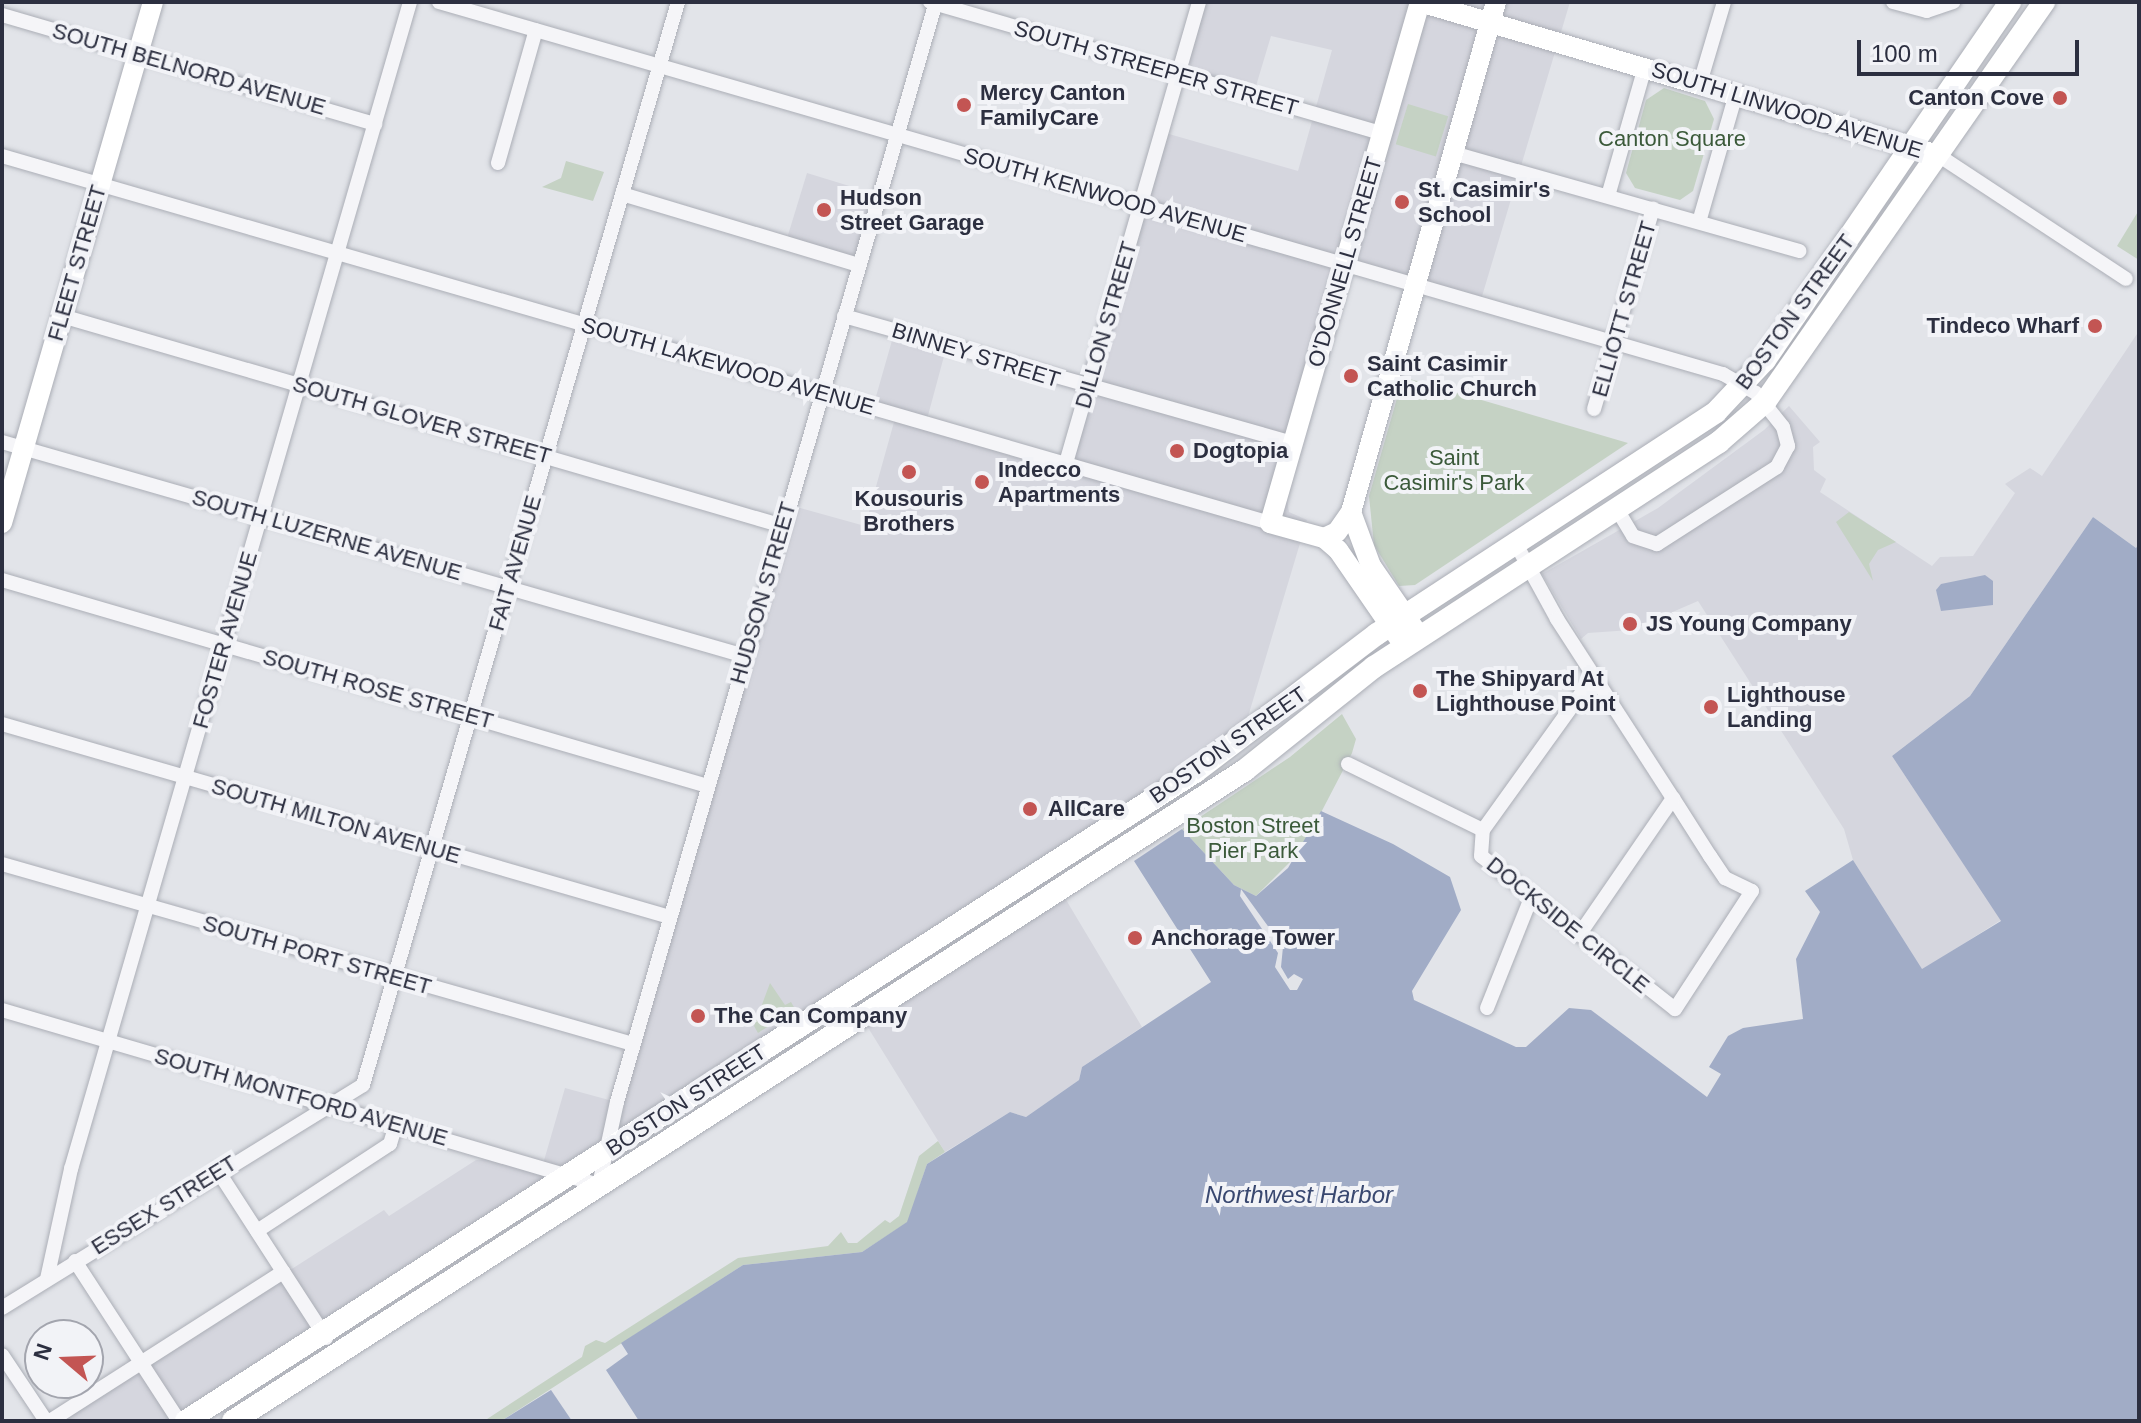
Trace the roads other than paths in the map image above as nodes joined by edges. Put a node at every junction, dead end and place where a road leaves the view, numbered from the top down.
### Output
1 (153, 2) edge
2 (410, 2) edge
3 (439, 2) edge
4 (678, 2) edge
5 (1199, 2) edge
6 (1420, 2) edge
7 (1496, 2) edge
8 (1724, 2) edge
9 (1893, 2) edge
10 (1953, 2) edge
11 (2010, 2) edge
12 (2044, 2) edge
13 (934, 3) edge
14 (2, 15) edge
15 (1490, 23) junction
16 (536, 30) junction
17 (137, 55) junction
18 (659, 66) junction
19 (1645, 67) junction
20 (1178, 75) junction
21 (1700, 83) junction
22 (1736, 94) junction
23 (375, 124) junction
24 (1383, 134) junction
25 (897, 135) junction
26 (1910, 147) junction
27 (1453, 153) junction
28 (1938, 155) junction
29 (2, 156) edge
30 (498, 163) dead end
31 (100, 184) junction
32 (622, 194) junction
33 (1608, 196) junction
34 (1140, 205) junction
35 (1653, 209) junction
36 (1699, 222) junction
37 (1799, 251) dead end
38 (338, 253) junction
39 (1344, 264) junction
40 (859, 265) junction
41 (2126, 279) dead end
42 (1415, 285) junction
43 (62, 316) junction
44 (844, 316) junction
45 (584, 324) junction
46 (1614, 342) junction
47 (300, 385) junction
48 (1746, 385) junction
49 (1088, 388) junction
50 (821, 393) junction
51 (1765, 402) junction
52 (1594, 409) dead end
53 (2, 442) edge
54 (1293, 443) junction
55 (25, 448) junction
56 (546, 456) junction
57 (1066, 463) junction
58 (1618, 511) junction
59 (1351, 512) junction
60 (261, 516) junction
61 (2, 523) edge
62 (1270, 523) junction
63 (783, 526) junction
64 (1324, 538) junction
65 (1516, 544) junction
66 (1529, 567) junction
67 (2, 580) edge
68 (508, 588) junction
69 (1397, 621) junction
70 (1412, 642) junction
71 (224, 644) junction
72 (742, 656) junction
73 (1599, 683) junction
74 (471, 715) junction
75 (2, 724) edge
76 (1348, 764) dead end
77 (185, 778) junction
78 (708, 786) junction
79 (1673, 798) junction
80 (1483, 830) junction
81 (432, 849) junction
82 (2, 864) edge
83 (1531, 898) junction
84 (148, 907) junction
85 (670, 917) junction
86 (1579, 935) junction
87 (394, 979) junction
88 (1487, 1008) dead end
89 (2, 1010) edge
90 (109, 1041) junction
91 (633, 1044) junction
92 (329, 1105) junction
93 (396, 1124) junction
94 (604, 1153) junction
95 (218, 1171) junction
96 (569, 1175) junction
97 (599, 1185) junction
98 (257, 1231) junction
99 (75, 1261) junction
100 (283, 1272) junction
101 (47, 1279) junction
102 (2, 1294) edge
103 (17, 1298) junction
104 (2, 1308) edge
105 (323, 1333) junction
106 (2, 1355) edge
107 (336, 1355) junction
108 (141, 1363) junction
109 (48, 1421) edge
110 (179, 1421) edge
111 (186, 1421) edge
112 (233, 1421) edge

1 - 17 street, FLEET STREET
2 - 23 street, FOSTER AVENUE
3 - 16 street, SOUTH KENWOOD AVENUE
4 - 18 street, FAIT AVENUE
5 - 20 street, DILLON STREET
6 - 15 street, SOUTH LINWOOD AVENUE
6 - 24 street, O'DONNELL STREET
7 - 15 street
8 - 21 street
9 - 10 street
11 - 26 main road, BOSTON STREET
12 - 28 main road, BOSTON STREET
13 - 20 street, SOUTH STREEPER STREET
13 - 25 street, HUDSON STREET
14 - 17 street, SOUTH BELNORD AVENUE
15 - 19 street, SOUTH LINWOOD AVENUE
15 - 27 street
16 - 18 street, SOUTH KENWOOD AVENUE
16 - 30 street
17 - 23 street, SOUTH BELNORD AVENUE
17 - 31 street, FLEET STREET
18 - 25 street, SOUTH KENWOOD AVENUE
18 - 32 street, FAIT AVENUE
19 - 21 street, SOUTH LINWOOD AVENUE
19 - 33 street
20 - 24 street, SOUTH STREEPER STREET
20 - 34 street, DILLON STREET
21 - 22 street, SOUTH LINWOOD AVENUE
22 - 26 street, SOUTH LINWOOD AVENUE
22 - 36 street
23 - 38 street, FOSTER AVENUE
24 - 39 street, O'DONNELL STREET
25 - 34 street, SOUTH KENWOOD AVENUE
25 - 40 street, HUDSON STREET
26 - 28 street, SOUTH LINWOOD AVENUE
26 - 48 main road, BOSTON STREET
27 - 33 street
27 - 42 street
28 - 41 street, SOUTH LINWOOD AVENUE
28 - 51 main road, BOSTON STREET
29 - 31 street, SOUTH LAKEWOOD AVENUE
31 - 38 street, SOUTH LAKEWOOD AVENUE
31 - 43 street, FLEET STREET
32 - 40 street
32 - 45 street, FAIT AVENUE
33 - 35 street
34 - 39 street, SOUTH KENWOOD AVENUE
34 - 49 street, DILLON STREET
35 - 36 street
35 - 46 street, ELLIOTT STREET
36 - 37 street
38 - 45 street, SOUTH LAKEWOOD AVENUE
38 - 47 street, FOSTER AVENUE
39 - 42 street, SOUTH KENWOOD AVENUE
39 - 54 street, O'DONNELL STREET
40 - 44 street, HUDSON STREET
42 - 46 street, SOUTH KENWOOD AVENUE
42 - 59 street
43 - 47 street, SOUTH GLOVER STREET
43 - 55 street, FLEET STREET
44 - 49 street, BINNEY STREET
44 - 50 street, HUDSON STREET
45 - 50 street, SOUTH LAKEWOOD AVENUE
45 - 56 street, FAIT AVENUE
46 - 48 street, SOUTH KENWOOD AVENUE
46 - 52 street, ELLIOTT STREET
47 - 56 street, SOUTH GLOVER STREET
47 - 60 street, FOSTER AVENUE
48 - 51 street, SOUTH KENWOOD AVENUE
48 - 65 main road, BOSTON STREET
49 - 54 street, BINNEY STREET
49 - 57 street, DILLON STREET
50 - 57 street, SOUTH LAKEWOOD AVENUE
50 - 63 street, HUDSON STREET
51 - 58 main road, BOSTON STREET
51 - 58 street, SOUTH KENWOOD AVENUE
53 - 55 street, SOUTH LUZERNE AVENUE
54 - 62 street, O'DONNELL STREET
55 - 60 street, SOUTH LUZERNE AVENUE
55 - 61 street, FLEET STREET
56 - 63 street, SOUTH GLOVER STREET
56 - 68 street, FAIT AVENUE
57 - 62 street, SOUTH LAKEWOOD AVENUE
58 - 66 main road, BOSTON STREET
59 - 64 street
59 - 69 street
60 - 68 street, SOUTH LUZERNE AVENUE
60 - 71 street, FOSTER AVENUE
62 - 64 street, SOUTH LAKEWOOD AVENUE
63 - 72 street, HUDSON STREET
64 - 69 street
65 - 66 street
65 - 69 main road, BOSTON STREET
66 - 70 main road, BOSTON STREET
66 - 73 street
67 - 71 street, SOUTH ROSE STREET
68 - 72 street, SOUTH LUZERNE AVENUE
68 - 74 street, FAIT AVENUE
69 - 70 street
69 - 94 main road, BOSTON STREET
70 - 97 main road, BOSTON STREET
71 - 74 street, SOUTH ROSE STREET
71 - 77 street, FOSTER AVENUE
72 - 78 street, HUDSON STREET
73 - 79 street
73 - 80 street, DOCKSIDE CIRCLE
74 - 78 street, SOUTH ROSE STREET
74 - 81 street, FAIT AVENUE
75 - 77 street, SOUTH MILTON AVENUE
76 - 80 street
77 - 81 street, SOUTH MILTON AVENUE
77 - 84 street, FOSTER AVENUE
78 - 85 street, HUDSON STREET
79 - 86 street
79 - 86 street, DOCKSIDE CIRCLE
80 - 83 street, DOCKSIDE CIRCLE
81 - 85 street, SOUTH MILTON AVENUE
81 - 87 street, FAIT AVENUE
82 - 84 street, SOUTH PORT STREET
83 - 86 street, DOCKSIDE CIRCLE
83 - 88 street
84 - 87 street, SOUTH PORT STREET
84 - 90 street, FOSTER AVENUE
85 - 91 street, HUDSON STREET
87 - 91 street, SOUTH PORT STREET
87 - 92 street, FAIT AVENUE
89 - 90 street, SOUTH MONTFORD AVENUE
90 - 92 street, SOUTH MONTFORD AVENUE
90 - 101 street, FOSTER AVENUE
91 - 94 street, HUDSON STREET
92 - 93 street, SOUTH MONTFORD AVENUE
92 - 95 street, ESSEX STREET
93 - 96 street, SOUTH MONTFORD AVENUE
93 - 98 street
94 - 96 main road, BOSTON STREET
94 - 97 street, HUDSON STREET
95 - 98 street
95 - 99 street, ESSEX STREET
96 - 97 street, SOUTH MONTFORD AVENUE
96 - 105 main road, BOSTON STREET
97 - 107 main road, BOSTON STREET
98 - 100 street
99 - 101 street, ESSEX STREET
99 - 108 street
100 - 105 street
100 - 108 street
101 - 103 street, ESSEX STREET
102 - 103 street
103 - 104 street, ESSEX STREET
105 - 107 street
105 - 111 main road, BOSTON STREET
106 - 109 street
107 - 112 main road, BOSTON STREET
108 - 109 street
108 - 110 street

